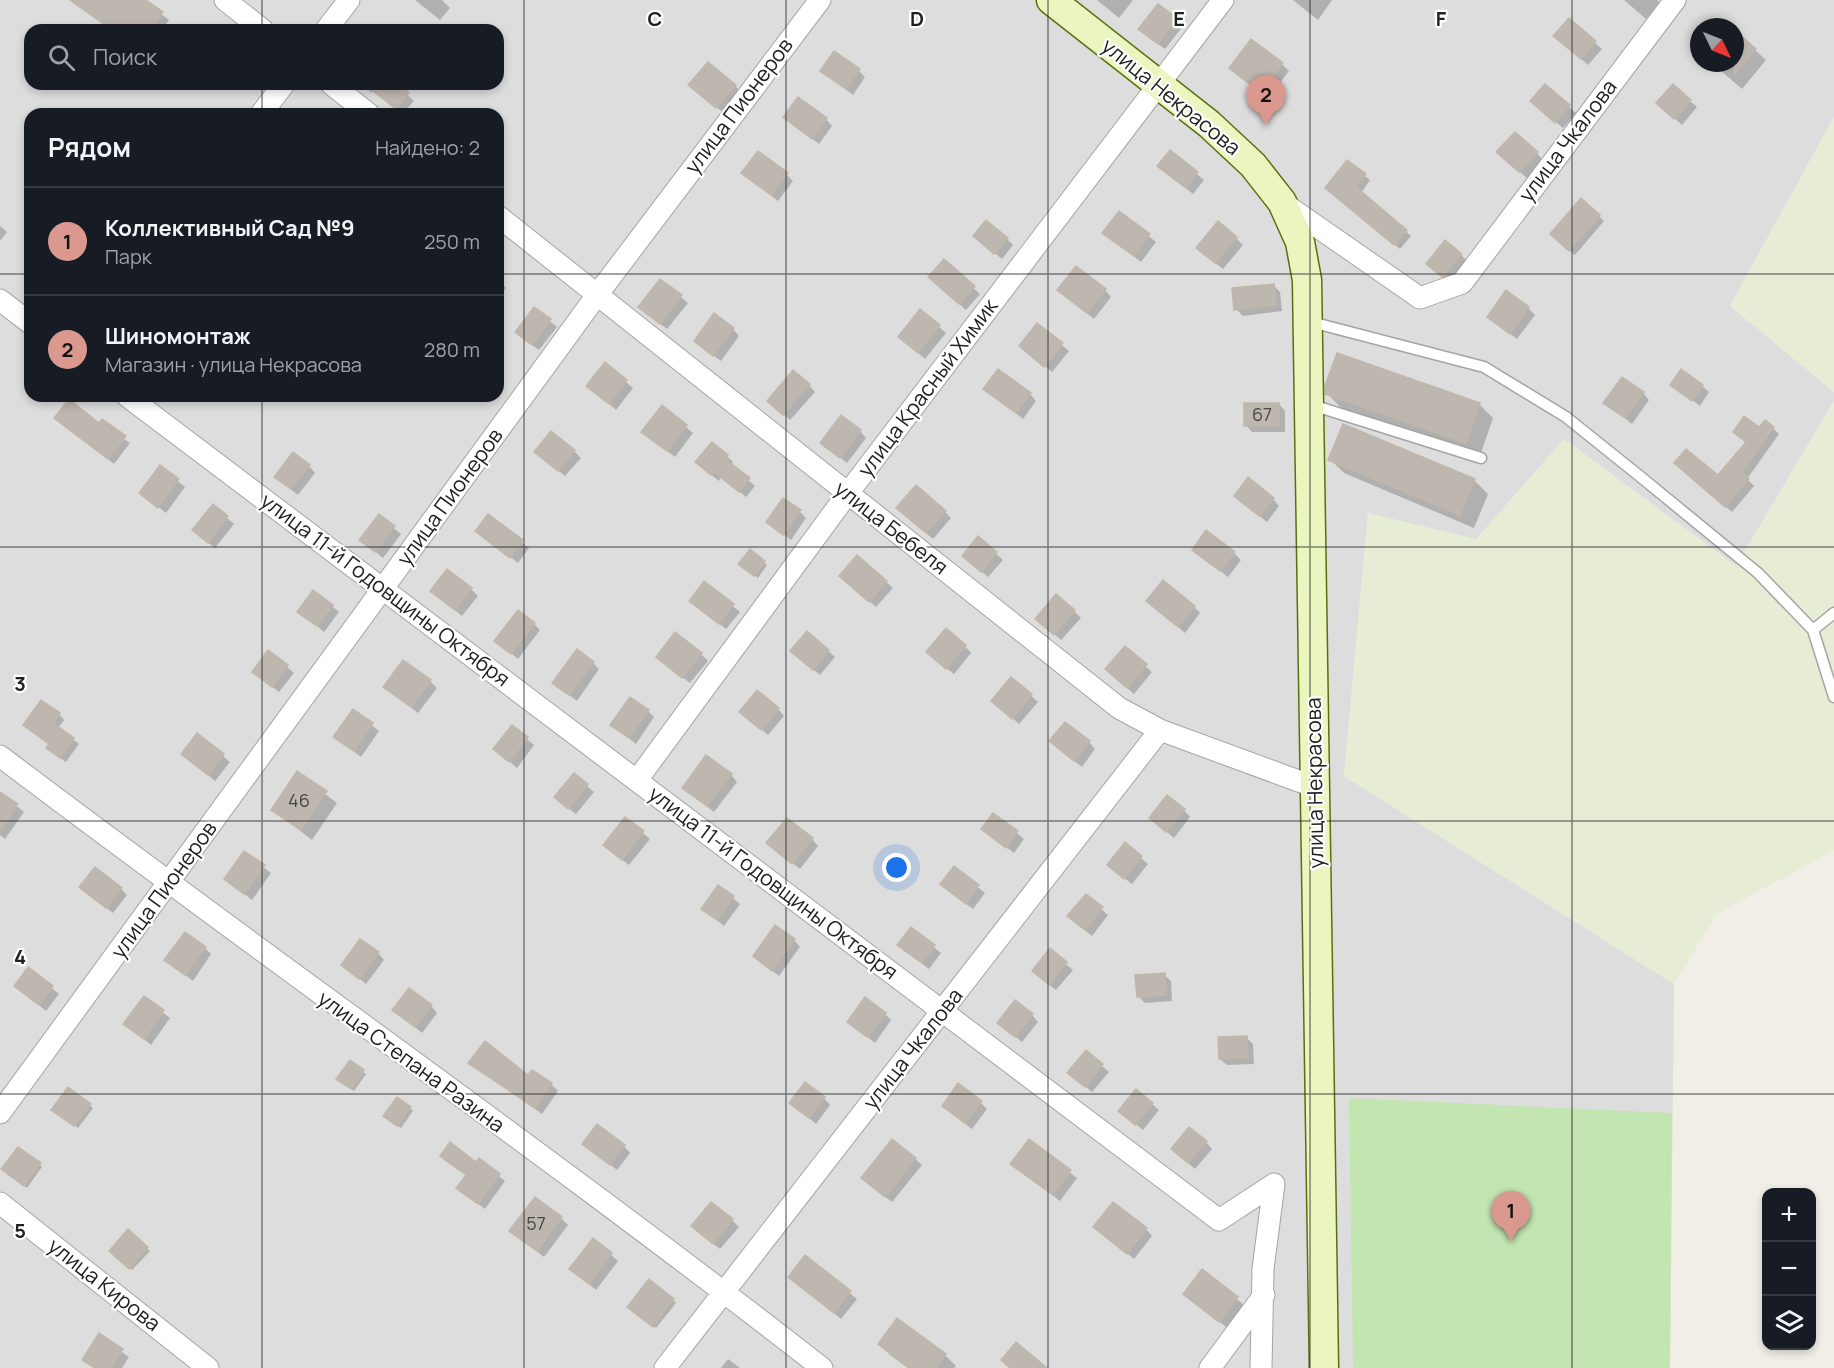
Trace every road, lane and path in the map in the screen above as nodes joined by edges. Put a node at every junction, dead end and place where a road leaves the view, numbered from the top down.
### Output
1 (225, 0) edge
2 (349, 0) edge
3 (820, 0) edge
4 (1051, 0) edge
5 (1223, 0) edge
6 (1675, 0) edge
7 (255, 24) edge
8 (331, 24) edge
9 (1159, 84) junction
10 (279, 90) edge
11 (339, 90) edge
12 (266, 108) edge
13 (361, 108) edge
14 (1282, 202) junction
15 (504, 221) edge
16 (1462, 283) joint
17 (597, 295) junction
18 (0, 300) edge
19 (24, 318) edge
20 (1307, 321) junction
21 (135, 402) edge
22 (1309, 404) junction
23 (1481, 458) dead end
24 (848, 493) junction
25 (383, 589) junction
26 (1834, 614) edge
27 (1813, 630) junction
28 (1834, 697) edge
29 (1160, 730) junction
30 (0, 756) edge
31 (637, 780) junction
32 (1315, 787) junction
33 (169, 884) junction
34 (943, 1010) junction
35 (0, 1113) edge
36 (0, 1203) edge
37 (724, 1291) junction
38 (1264, 1295) junction
39 (208, 1368) edge
40 (665, 1368) edge
41 (822, 1368) edge
42 (1210, 1368) edge
43 (1261, 1368) edge
44 (1324, 1368) edge

1 - 7 street
2 - 8 street
3 - 17 street, улица Пионеров
4 - 9 street, улица Некрасова
5 - 9 street, улица Красный Химик
6 - 16 street, улица Чкалова
9 - 14 street, улица Некрасова
9 - 24 street, улица Красный Химик
10 - 12 street
11 - 13 street
14 - 16 street, улица Некрасова
14 - 20 street, улица Некрасова
15 - 17 street, улица Бебеля
17 - 24 street, улица Бебеля
17 - 25 street, улица Пионеров
18 - 19 street
20 - 22 street, улица Некрасова
20 - 27 lane
21 - 25 street, улица 11-й Годовщины Октября
22 - 23 lane
22 - 32 street, улица Некрасова
24 - 29 street, улица Бебеля
24 - 31 street, улица Красный Химик
25 - 31 street, улица 11-й Годовщины Октября
25 - 33 street, улица Пионеров
26 - 27 lane
27 - 28 lane
29 - 32 street, улица Бебеля
29 - 34 street, улица Чкалова
30 - 33 street, улица Степана Разина
31 - 34 street, улица 11-й Годовщины Октября
32 - 44 street, улица Некрасова
33 - 35 street, улица Пионеров
33 - 37 street, улица Степана Разина
34 - 37 street, улица Чкалова
34 - 38 street, улица 11-й Годовщины Октября
36 - 39 street, улица Кирова
37 - 40 street, улица Чкалова
37 - 41 street, улица Степана Разина
38 - 42 street
38 - 43 street, улица 11-й Годовщины Октября

